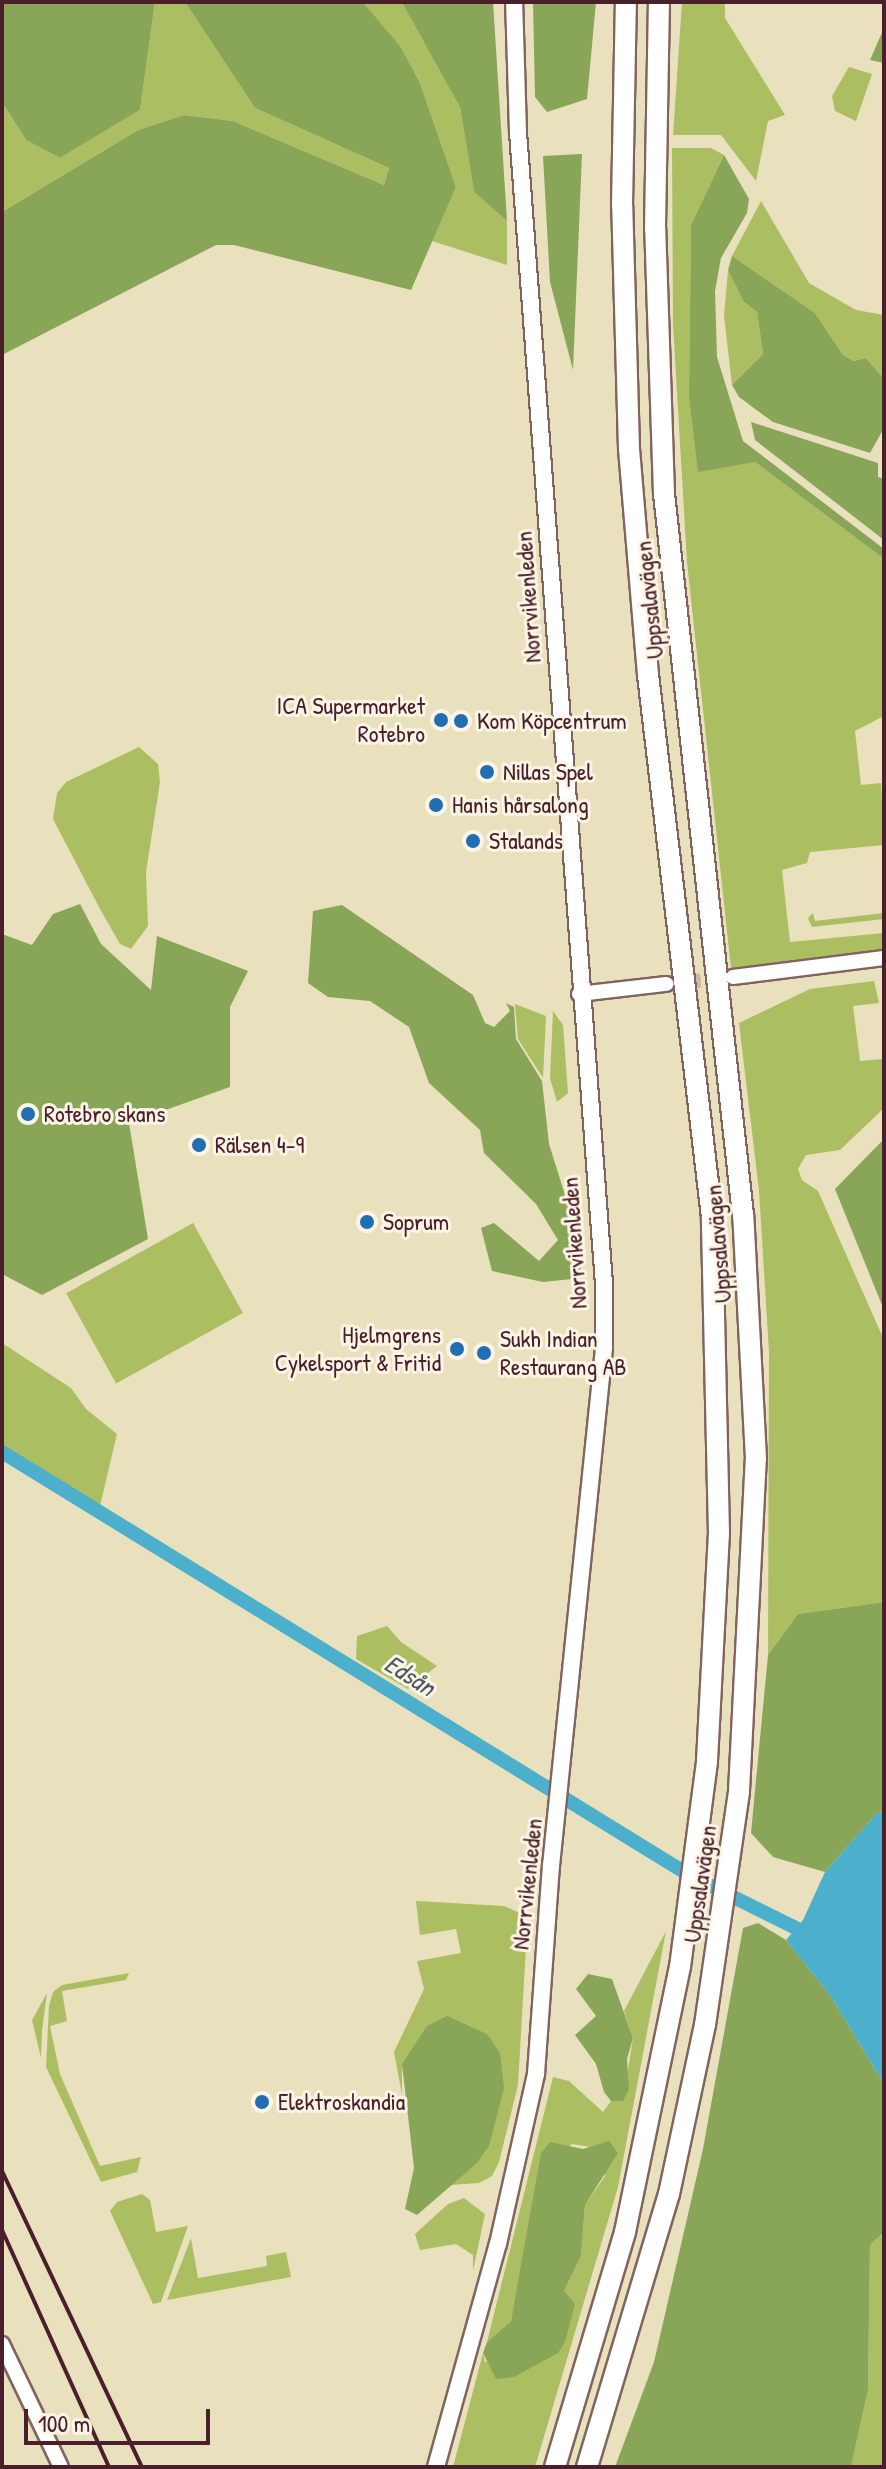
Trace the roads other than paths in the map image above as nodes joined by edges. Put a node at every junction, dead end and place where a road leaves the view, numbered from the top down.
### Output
1 (514, 2) edge
2 (626, 2) edge
3 (659, 2) edge
4 (884, 958) edge
5 (733, 977) tunnel mouth
6 (666, 984) tunnel mouth
7 (579, 994) junction
8 (2, 2344) edge
9 (61, 2467) edge
10 (436, 2467) edge
11 (555, 2467) edge
12 (587, 2467) edge

1 - 7 main road, Norrvikenleden
2 - 11 highway, Uppsalavägen
3 - 12 highway, Uppsalavägen
4 - 5 street
6 - 7 street
7 - 10 main road, Norrvikenleden
8 - 9 street

